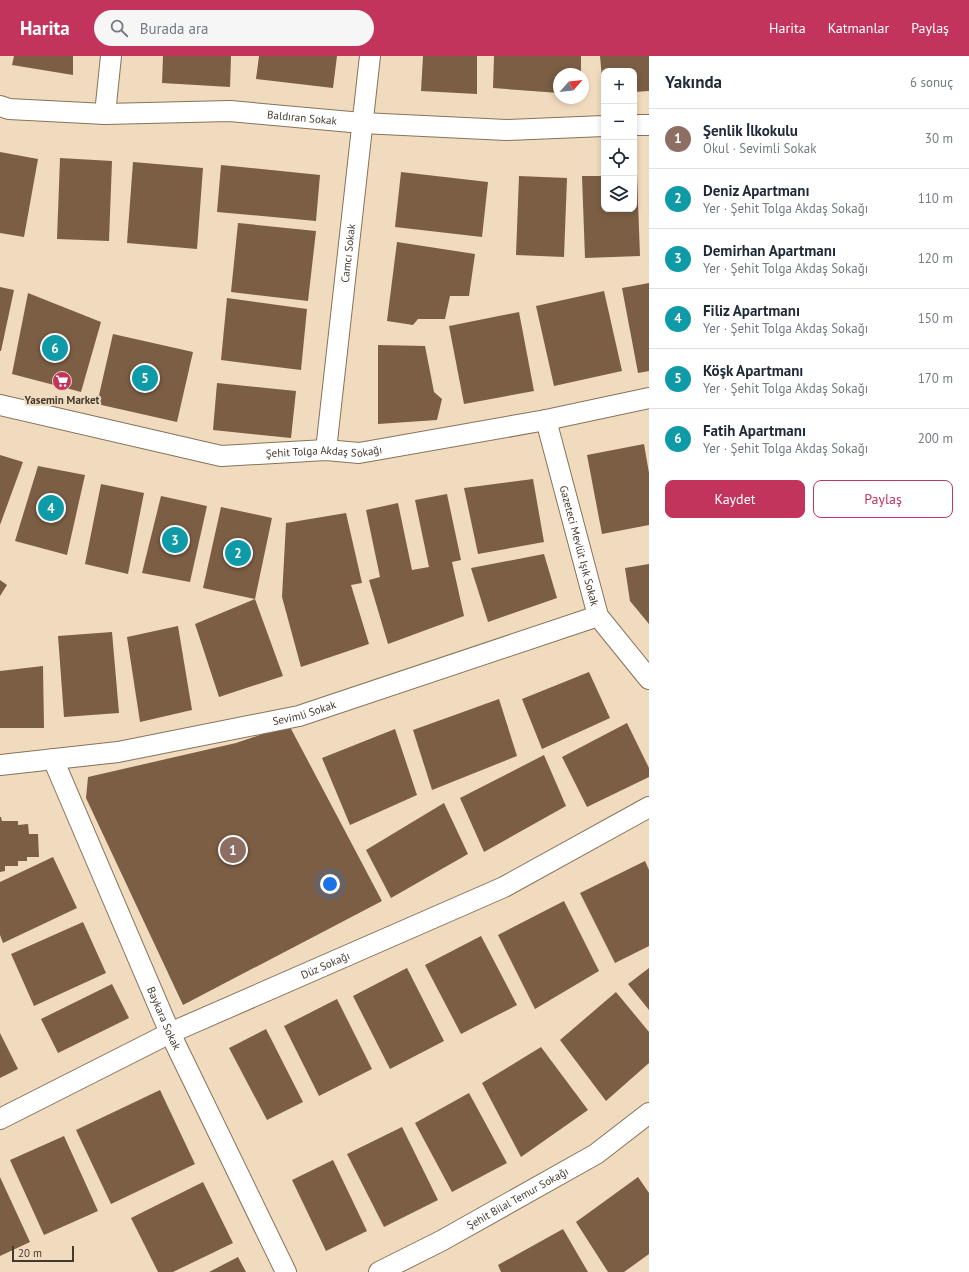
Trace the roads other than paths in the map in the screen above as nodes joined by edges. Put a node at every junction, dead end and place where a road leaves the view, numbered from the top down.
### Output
1 (111, 56) edge
2 (370, 56) edge
3 (0, 106) edge
4 (105, 114) junction
5 (362, 123) junction
6 (637, 125) edge
7 (649, 125) edge
8 (601, 126) edge
9 (649, 398) edge
10 (0, 405) edge
11 (546, 420) junction
12 (326, 450) junction
13 (598, 616) junction
14 (649, 679) edge
15 (52, 759) junction
16 (0, 765) edge
17 (649, 807) edge
18 (170, 1033) junction
19 (649, 1113) edge
20 (0, 1119) edge
21 (286, 1272) edge
22 (379, 1272) edge

1 - 4 street
2 - 5 street, Camcı Sokak
3 - 4 street, Baldıran Sokak
4 - 5 street, Baldıran Sokak
5 - 8 street, Baldıran Sokak
5 - 12 street, Camcı Sokak
6 - 7 street
9 - 11 street, Şehit Tolga Akdaş Sokağı
10 - 12 street, Şehit Tolga Akdaş Sokağı
11 - 12 street, Şehit Tolga Akdaş Sokağı
11 - 13 street, Gazeteci Mevlüt Işık Sokak
13 - 14 street, Gazeteci Mevlüt Işık Sokak
13 - 15 street, Sevimli Sokak
15 - 16 street, Sevimli Sokak
15 - 18 street, Baykara Sokak
17 - 18 street, Düz Sokağı
18 - 20 street, Düz Sokağı
18 - 21 street, Baykara Sokak
19 - 22 street, Şehit Bilal Temur Sokağı

